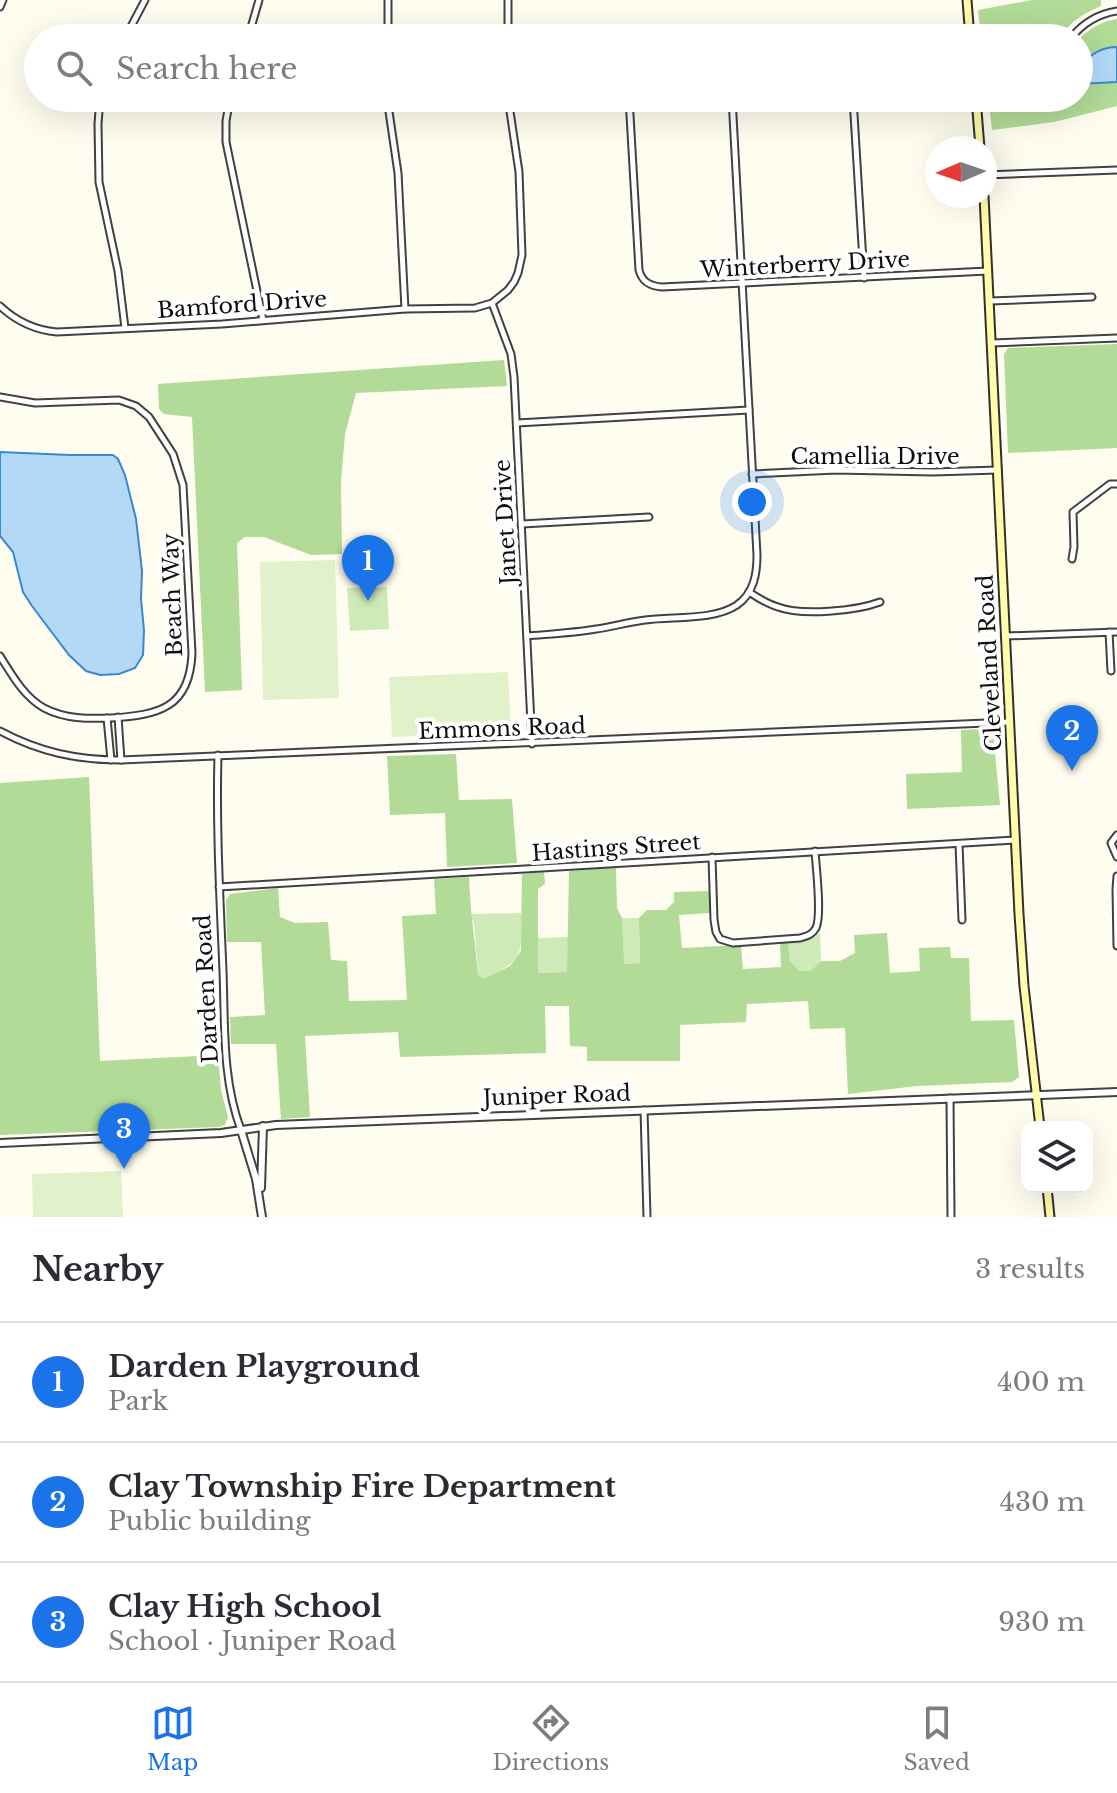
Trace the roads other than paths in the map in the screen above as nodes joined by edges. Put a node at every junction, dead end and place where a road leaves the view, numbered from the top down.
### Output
1 (3, 0) edge
2 (145, 0) edge
3 (259, 0) edge
4 (388, 0) edge
5 (508, 0) edge
6 (967, 0) edge
7 (0, 7) edge
8 (1117, 11) edge
9 (132, 24) edge
10 (252, 24) edge
11 (388, 24) edge
12 (508, 24) edge
13 (969, 24) edge
14 (1087, 24) edge
15 (99, 112) edge
16 (228, 112) edge
17 (389, 112) edge
18 (510, 112) edge
19 (630, 112) edge
20 (733, 112) edge
21 (854, 112) edge
22 (977, 112) edge
23 (979, 136) edge
24 (1117, 170) edge
25 (997, 175) edge
26 (985, 208) edge
27 (988, 271) junction
28 (864, 278) junction
29 (743, 283) junction
30 (1092, 297) dead end
31 (990, 301) junction
32 (492, 303) junction
33 (0, 306) edge
34 (405, 309) junction
35 (263, 320) junction
36 (125, 328) junction
37 (1117, 338) edge
38 (992, 343) junction
39 (0, 397) edge
40 (749, 410) junction
41 (517, 423) junction
42 (998, 470) junction
43 (752, 474) junction
44 (1117, 484) edge
45 (649, 517) dead end
46 (522, 524) junction
47 (1072, 559) dead end
48 (749, 592) junction
49 (880, 602) dead end
50 (1109, 632) junction
51 (1117, 632) edge
52 (527, 636) junction
53 (1006, 636) junction
54 (0, 656) edge
55 (1111, 671) dead end
56 (118, 717) junction
57 (107, 718) junction
58 (1010, 722) junction
59 (0, 731) edge
60 (532, 744) junction
61 (218, 755) junction
62 (111, 760) junction
63 (121, 760) junction
64 (1117, 835) edge
65 (1015, 840) junction
66 (959, 844) junction
67 (815, 851) junction
68 (712, 857) junction
69 (1117, 857) edge
70 (1117, 876) edge
71 (219, 887) junction
72 (962, 920) dead end
73 (1117, 946) edge
74 (1117, 1092) edge
75 (1036, 1095) junction
76 (950, 1098) junction
77 (644, 1110) junction
78 (1039, 1121) edge
79 (263, 1126) junction
80 (241, 1130) junction
81 (0, 1143) edge
82 (1048, 1193) edge
83 (262, 1214) edge
84 (647, 1217) edge
85 (951, 1217) edge
86 (1050, 1217) edge

1 - 7 street
2 - 9 street
3 - 10 street
4 - 11 street
5 - 12 street
6 - 13 main road
8 - 14 street
15 - 36 street
16 - 35 street
17 - 34 street
18 - 32 street
19 - 29 street, Winterberry Drive
20 - 29 street
21 - 28 street
22 - 23 main road
24 - 25 street
26 - 27 main road, Cleveland Road
27 - 28 street, Winterberry Drive
27 - 31 main road, Cleveland Road
28 - 29 street, Winterberry Drive
29 - 40 street
30 - 31 street
31 - 38 main road, Cleveland Road
32 - 34 street, Bamford Drive
32 - 41 street, Janet Drive
33 - 36 street, Bamford Drive
34 - 35 street, Bamford Drive
35 - 36 street, Bamford Drive
37 - 38 street
38 - 42 main road, Cleveland Road
39 - 56 street, Beach Way
40 - 41 street
40 - 43 street
41 - 46 street, Janet Drive
42 - 43 street, Camellia Drive
42 - 53 main road, Cleveland Road
43 - 48 street
44 - 47 street
45 - 46 street
46 - 52 street, Janet Drive
48 - 49 street
48 - 52 street
50 - 51 street
50 - 53 street
50 - 55 street
52 - 60 street, Janet Drive
53 - 58 main road, Cleveland Road
54 - 57 street, Beach Way
56 - 57 street, Beach Way
56 - 63 street
57 - 62 street
58 - 60 street, Emmons Road
58 - 65 main road, Cleveland Road
59 - 62 street, Emmons Road
60 - 61 street, Emmons Road
61 - 63 street, Emmons Road
61 - 71 street, Darden Road
62 - 63 street, Emmons Road
64 - 69 street
65 - 66 street, Hastings Street
65 - 75 main road, Cleveland Road
66 - 67 street, Hastings Street
66 - 72 street
67 - 68 street, Hastings Street
67 - 68 street
68 - 71 street, Hastings Street
70 - 73 street
71 - 80 street, Darden Road
74 - 75 street, Juniper Road
75 - 76 street, Juniper Road
75 - 78 main road, Cleveland Road
76 - 77 street, Juniper Road
76 - 85 street
77 - 79 street, Juniper Road
77 - 84 street
79 - 80 street, Juniper Road
79 - 83 street
80 - 81 street, Juniper Road
80 - 83 street, Darden Road
82 - 86 main road

